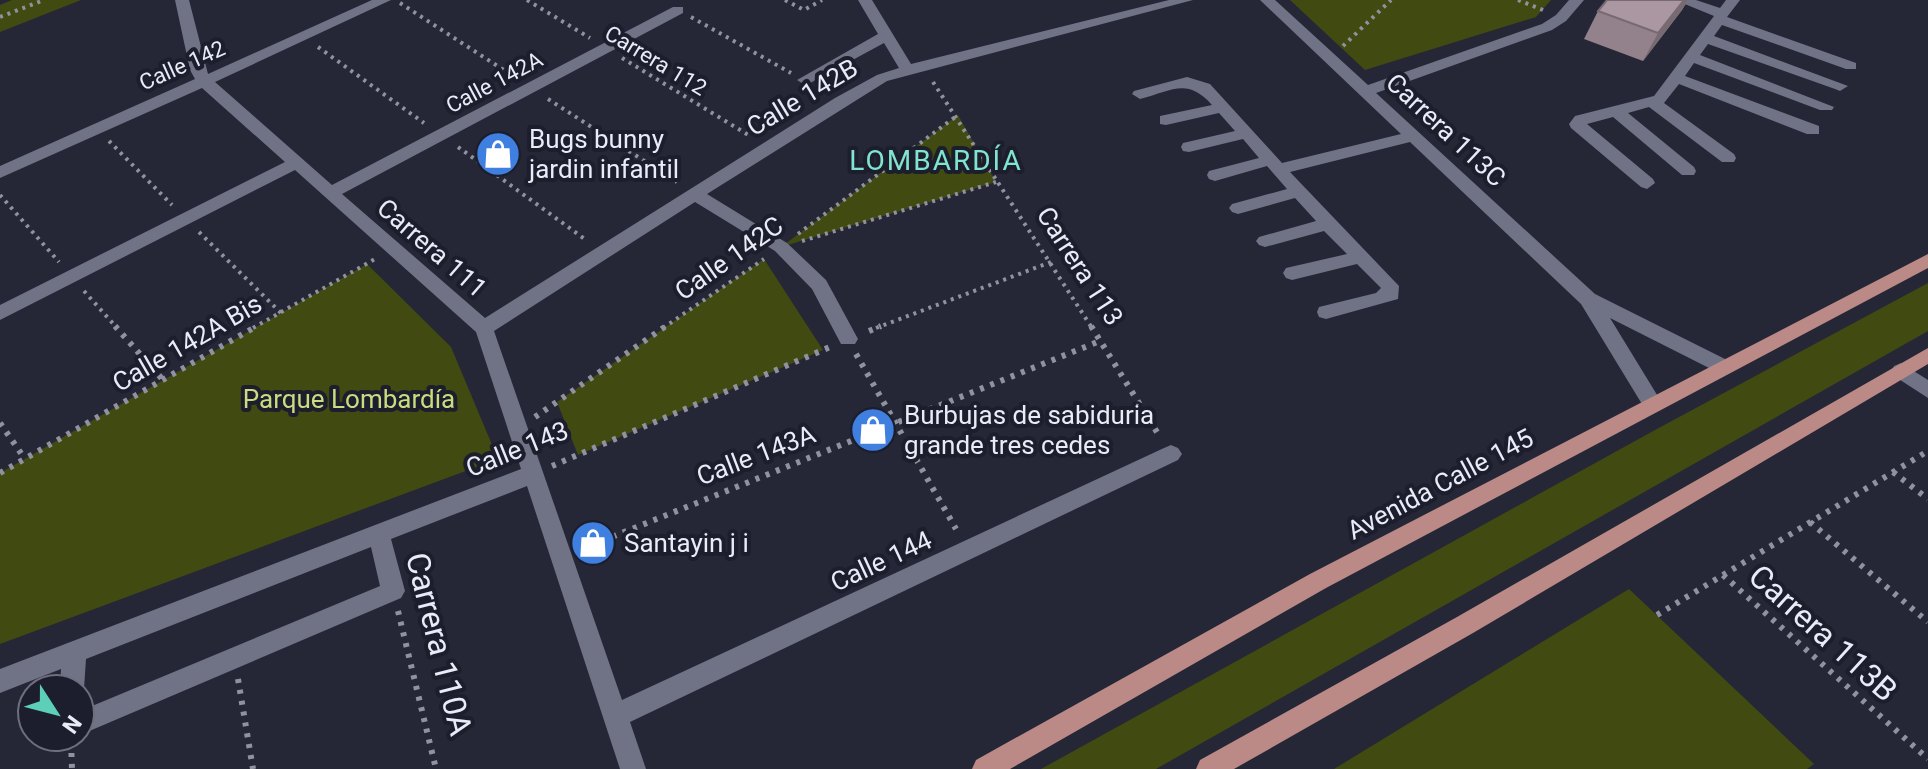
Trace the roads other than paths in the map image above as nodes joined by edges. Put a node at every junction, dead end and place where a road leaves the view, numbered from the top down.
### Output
1 (182, 0) edge
2 (384, 0) edge
3 (865, 0) edge
4 (1186, 0) edge
5 (1267, 0) edge
6 (1577, 0) edge
7 (1682, 0) edge
8 (1733, 0) edge
9 (678, 10) road end
10 (1720, 16) junction
11 (885, 36) junction
12 (1704, 37) junction
13 (1691, 57) junction
14 (1851, 66) dead end
15 (914, 67) junction
16 (1677, 78) junction
17 (805, 80) road end
18 (204, 81) junction
19 (1840, 86) dead end
20 (1367, 91) junction
21 (1140, 94) dead end
22 (1653, 102) junction
23 (1223, 107) junction
24 (1826, 107) dead end
25 (1617, 112) junction
26 (1166, 120) dead end
27 (1813, 130) dead end
28 (1247, 133) junction
29 (1413, 136) junction
30 (1189, 147) dead end
31 (1728, 158) dead end
32 (296, 163) junction
33 (1275, 164) junction
34 (1688, 171) dead end
35 (0, 173) edge
36 (1215, 175) dead end
37 (1647, 183) dead end
38 (1299, 191) junction
39 (330, 193) junction
40 (695, 194) junction
41 (1238, 208) dead end
42 (1328, 224) junction
43 (1265, 241) dead end
44 (1362, 257) junction
45 (1928, 260) edge
46 (1292, 273) dead end
47 (1588, 299) junction
48 (1326, 312) dead end
49 (0, 313) edge
50 (484, 328) junction
51 (848, 339) road end
52 (1928, 355) edge
53 (1722, 366) junction
54 (1901, 371) junction
55 (1928, 390) edge
56 (1652, 403) junction
57 (1171, 454) road end
58 (533, 474) junction
59 (379, 534) junction
60 (74, 652) junction
61 (73, 673) edge
62 (0, 681) edge
63 (96, 716) edge
64 (615, 716) junction
65 (633, 769) edge
66 (985, 769) edge
67 (1209, 769) edge

1 - 18 street
2 - 18 street, Calle 142
3 - 11 street
4 - 15 street, Calle 142B
5 - 20 street, Carrera 113C
6 - 20 street
7 - 10 street
8 - 10 street
9 - 39 street, Calle 142A
10 - 12 street
10 - 14 street
11 - 15 street
11 - 17 street
12 - 13 street
12 - 19 street
13 - 16 street
13 - 24 street
15 - 40 street, Calle 142B
16 - 22 street
16 - 27 street
18 - 32 street, Carrera 111
18 - 35 street, Calle 142
20 - 29 street, Carrera 113C
21 - 23 street
22 - 25 street
22 - 31 street
23 - 26 street
23 - 28 street
25 - 34 street
25 - 37 street
28 - 30 street
28 - 33 street
29 - 33 street
29 - 47 street, Carrera 113C
32 - 39 street, Carrera 111
32 - 49 street
33 - 36 street
33 - 38 street
38 - 41 street
38 - 42 street
39 - 50 street, Carrera 111
40 - 50 street, Calle 142B
40 - 51 street
42 - 43 street
42 - 44 street
44 - 46 street
44 - 48 street
45 - 53 main road, Avenida Calle 145
47 - 53 street, Carrera 113C
47 - 56 street, Carrera 113C
50 - 58 street, Carrera 111
52 - 54 main road
53 - 56 main road, Avenida Calle 145
54 - 55 street
54 - 67 main road
56 - 66 main road, Avenida Calle 145
57 - 64 street, Calle 144
58 - 59 street, Calle 143
58 - 64 street, Carrera 111
59 - 60 street, Calle 143
59 - 63 street, Carrera 110A
60 - 61 street
60 - 62 street, Calle 143
64 - 65 street, Carrera 111

